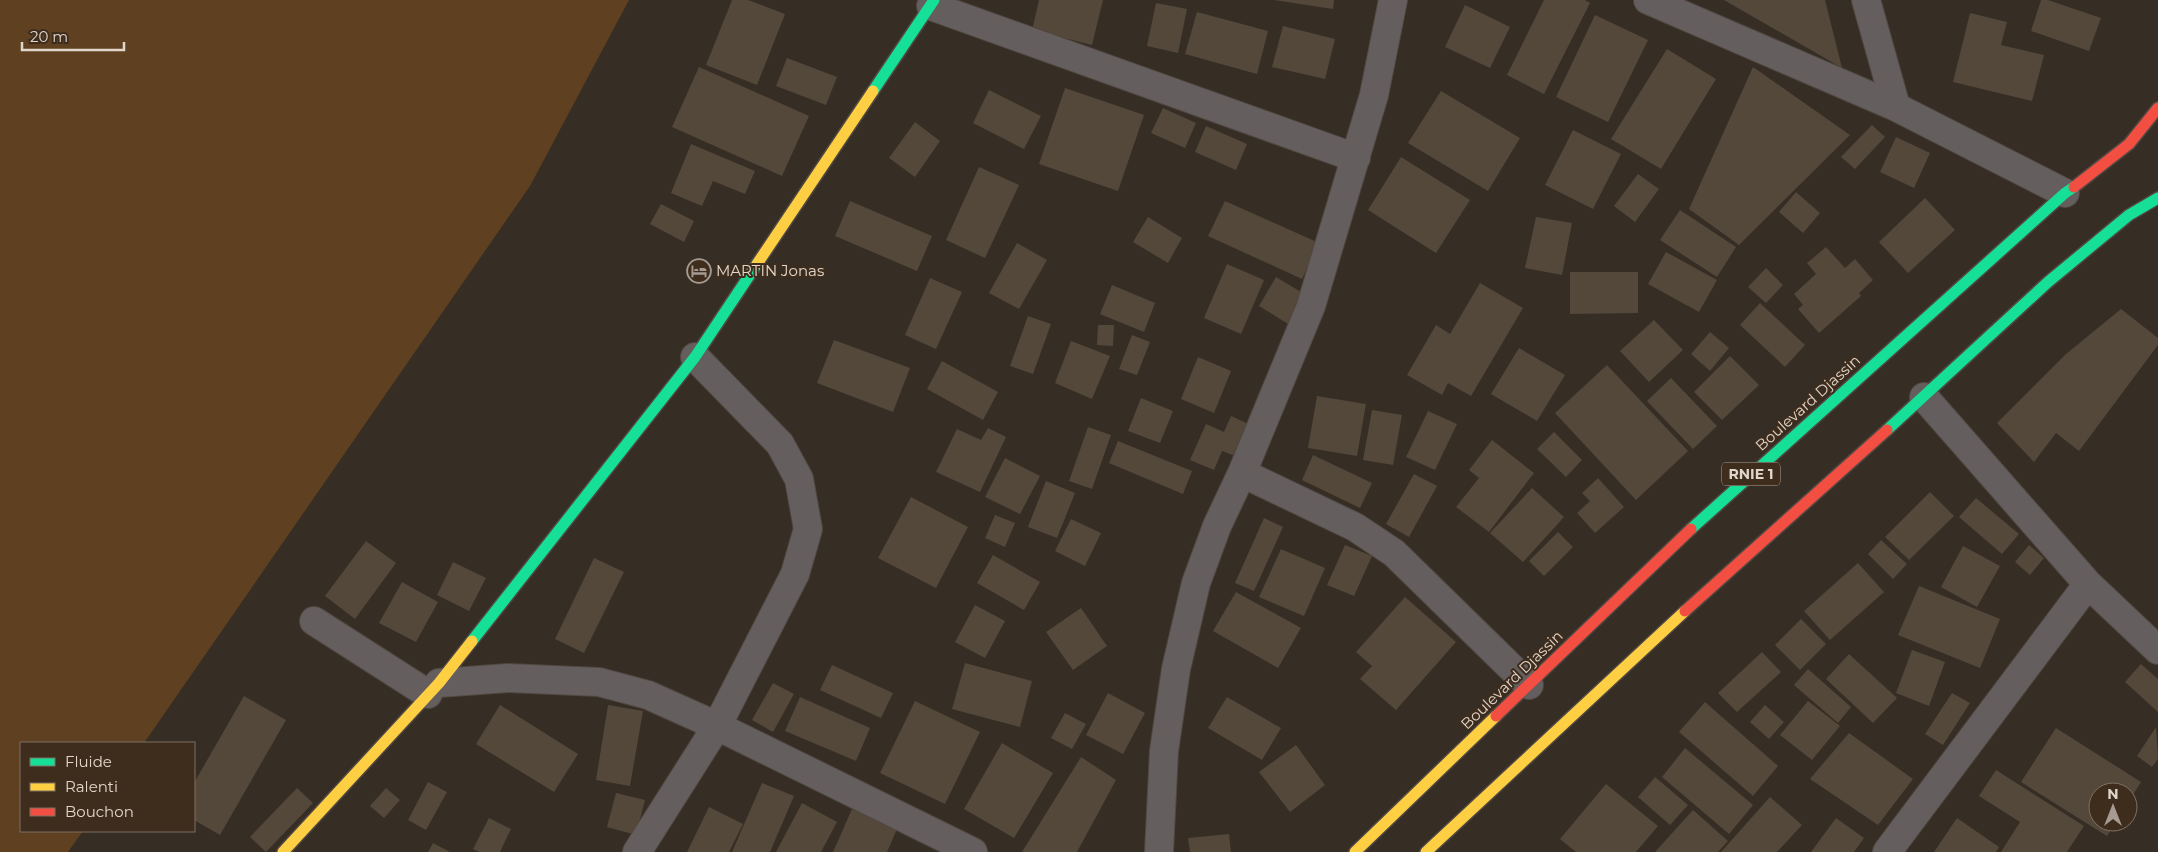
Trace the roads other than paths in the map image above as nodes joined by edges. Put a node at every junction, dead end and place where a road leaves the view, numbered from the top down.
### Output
1 (1393, 0) edge
2 (1648, 0) edge
3 (1866, 0) edge
4 (932, 3) edge
5 (1896, 107) junction
6 (2158, 108) edge
7 (1356, 158) junction
8 (2065, 193) junction
9 (2158, 198) edge
10 (695, 357) junction
11 (1924, 397) junction
12 (1242, 473) junction
13 (2088, 584) junction
14 (314, 621) dead end
15 (2158, 650) edge
16 (1529, 685) junction
17 (433, 689) junction
18 (716, 726) junction
19 (283, 852) edge
20 (637, 852) edge
21 (973, 852) edge
22 (1159, 852) edge
23 (1355, 852) edge
24 (1426, 852) edge
25 (1887, 852) edge

1 - 7 street
2 - 5 street
3 - 5 street
4 - 7 street
4 - 10 main road
5 - 8 street
6 - 8 main road, Boulevard Djassin / RNIE 1
7 - 12 street
8 - 16 main road, Boulevard Djassin / RNIE 1
9 - 11 main road
10 - 17 main road
10 - 18 street
11 - 13 street
11 - 24 main road
12 - 16 street
12 - 22 street
13 - 15 street
13 - 25 street
14 - 17 street
16 - 23 main road, Boulevard Djassin / RNIE 1
17 - 18 street
17 - 19 main road
18 - 20 street
18 - 21 street

